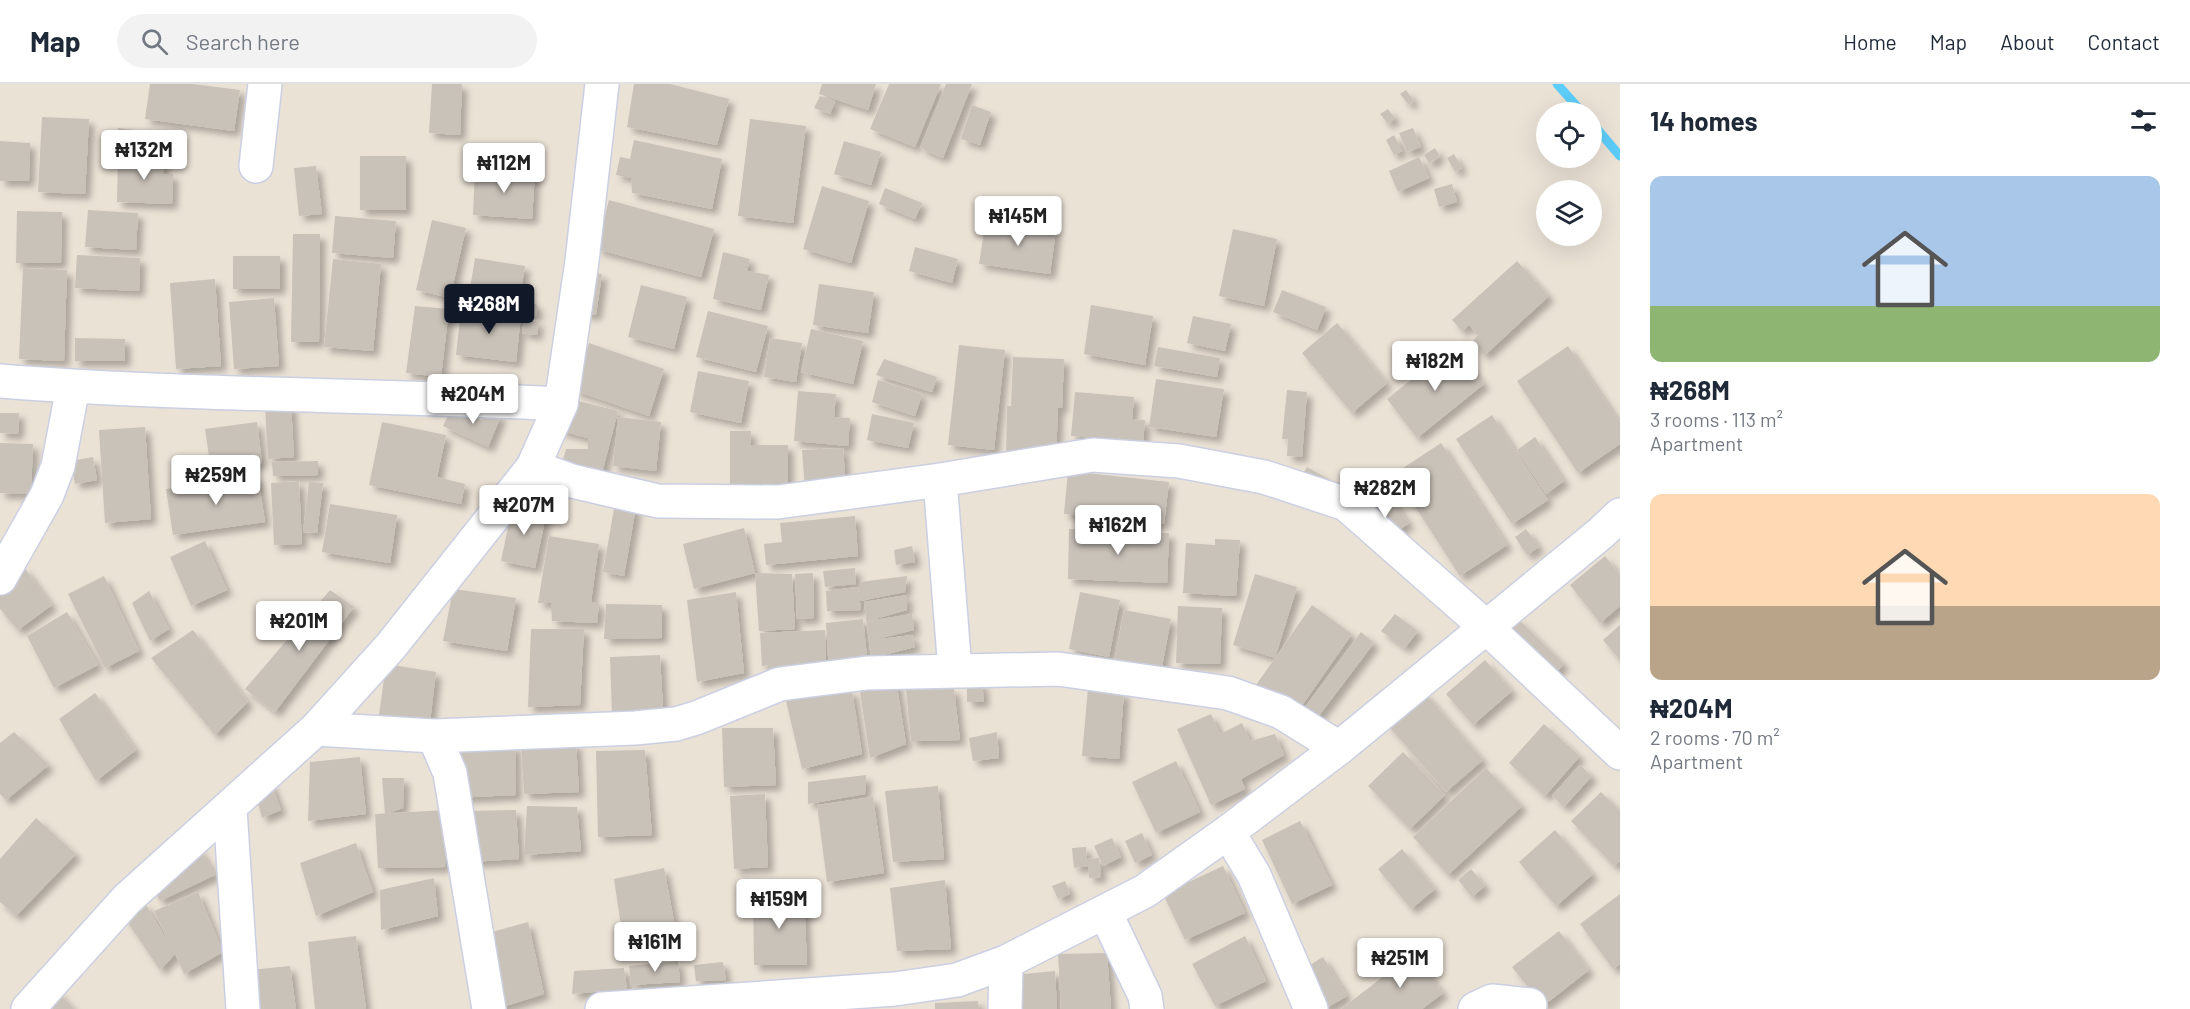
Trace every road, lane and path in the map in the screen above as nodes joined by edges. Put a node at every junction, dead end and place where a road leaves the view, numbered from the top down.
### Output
1 (265, 84) edge
2 (602, 84) edge
3 (256, 166) dead end
4 (0, 381) edge
5 (73, 387) junction
6 (561, 404) junction
7 (532, 467) junction
8 (940, 480) junction
9 (1620, 515) edge
10 (0, 578) edge
11 (1486, 627) junction
12 (956, 670) junction
13 (316, 729) junction
14 (434, 736) junction
15 (1339, 748) junction
16 (1620, 753) edge
17 (230, 808) junction
18 (1228, 832) junction
19 (1105, 912) junction
20 (1006, 962) junction
21 (800, 1002) edge
22 (1530, 1005) dead end
23 (28, 1009) edge
24 (243, 1009) edge
25 (489, 1009) edge
26 (602, 1009) edge
27 (1005, 1009) edge
28 (1147, 1009) edge
29 (1311, 1009) edge
30 (1475, 1009) edge

1 - 3 street
2 - 6 street
4 - 5 street
5 - 6 street
5 - 10 street
6 - 7 street
7 - 8 street
7 - 13 street
8 - 11 street
8 - 12 street
9 - 11 street
11 - 15 street
11 - 16 street
12 - 14 street
12 - 15 street
13 - 14 street
13 - 17 street
14 - 25 street
15 - 18 street
17 - 23 street
17 - 24 street
18 - 19 street
18 - 29 street
19 - 20 street
19 - 28 street
20 - 21 street
20 - 27 street
21 - 26 street
22 - 30 street

